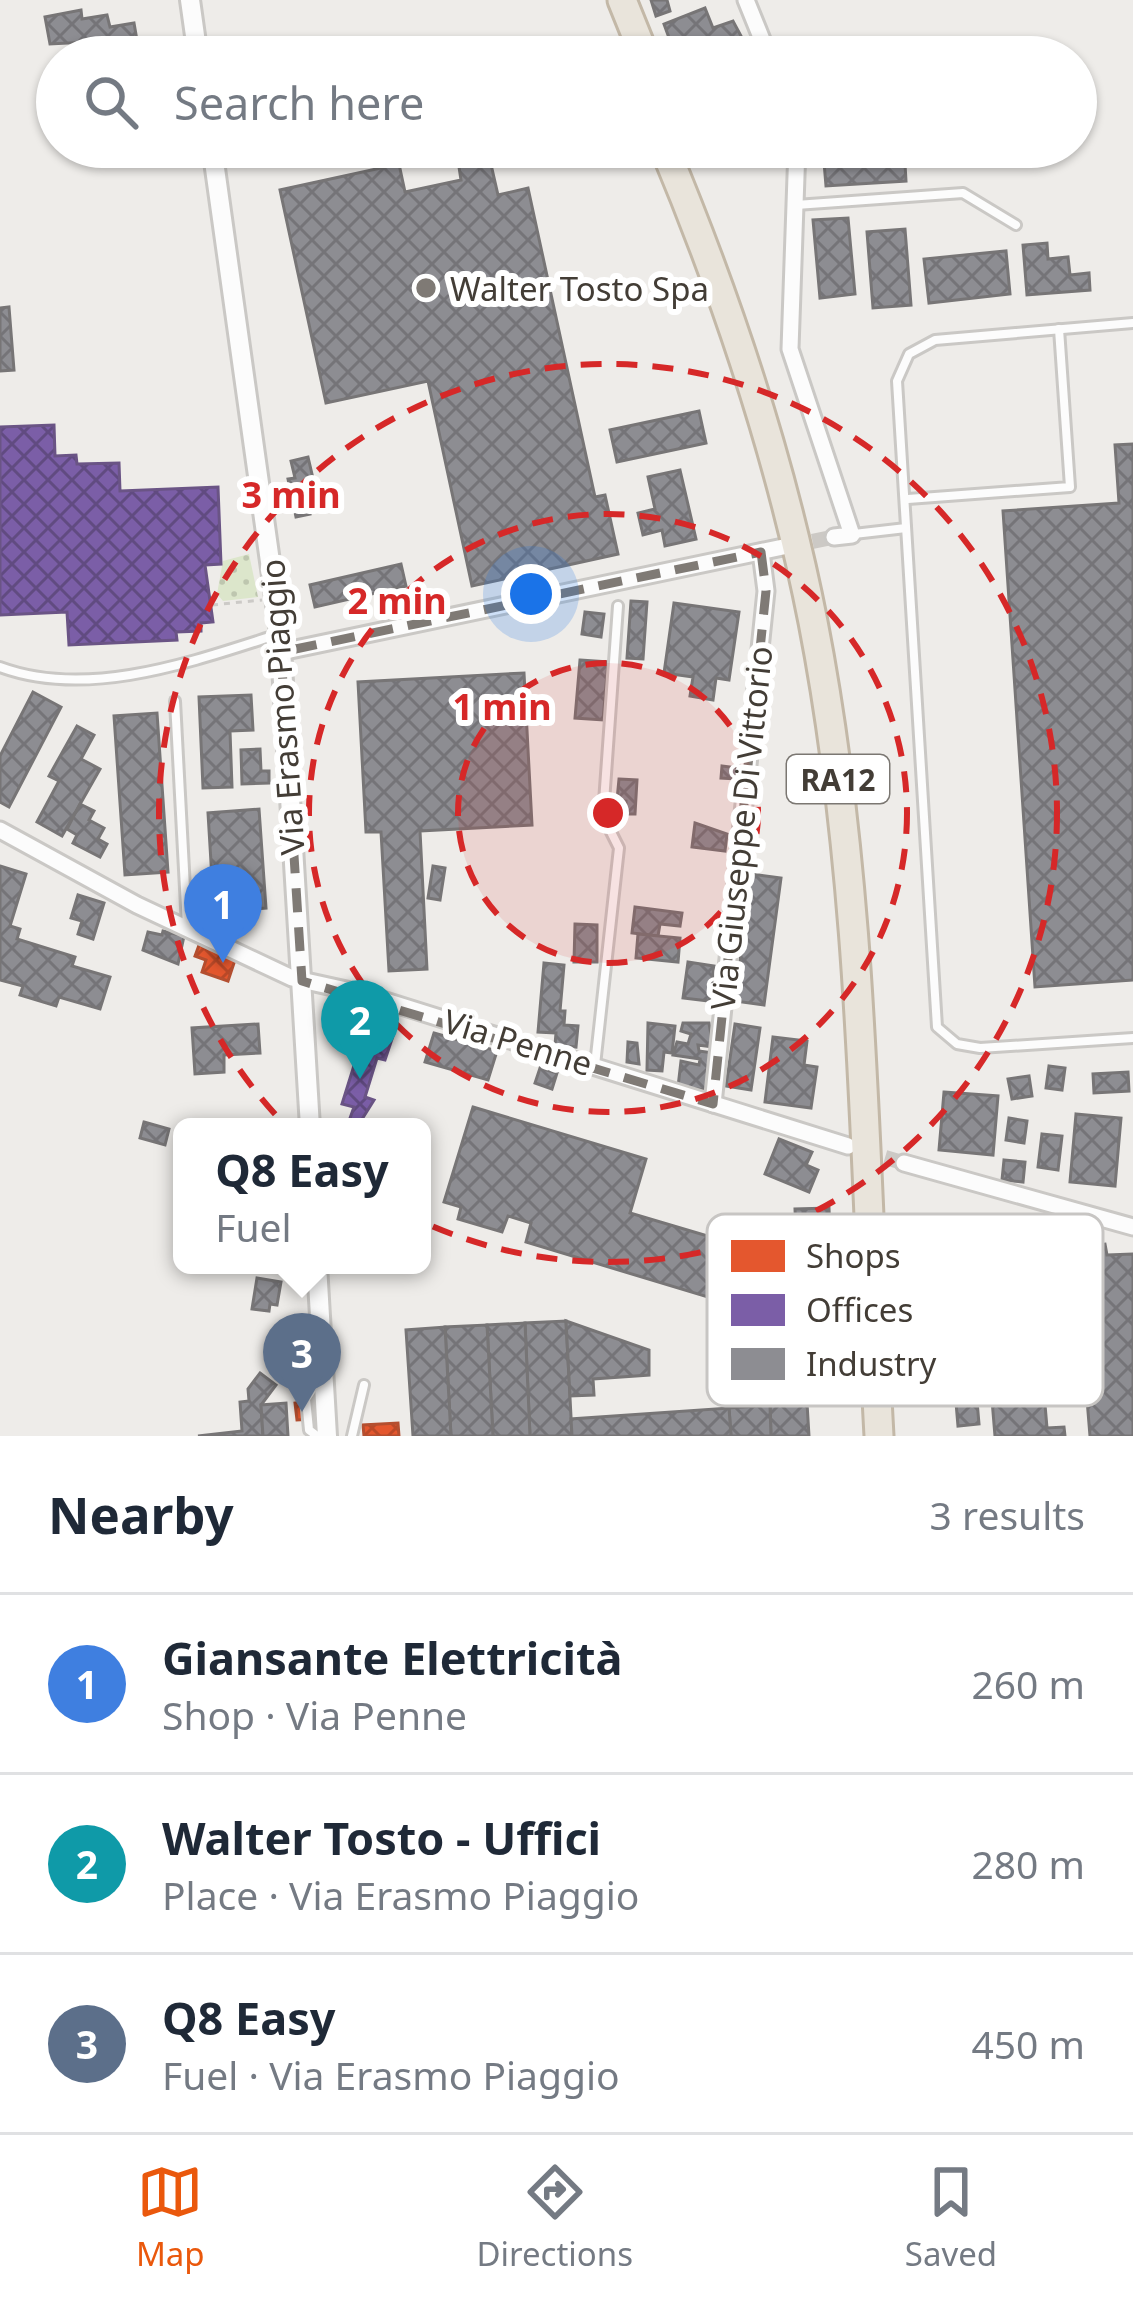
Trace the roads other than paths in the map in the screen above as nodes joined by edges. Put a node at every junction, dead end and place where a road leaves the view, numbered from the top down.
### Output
1 (190, 0) edge
2 (602, 0) edge
3 (622, 0) edge
4 (746, 0) edge
5 (195, 36) edge
6 (617, 36) edge
7 (637, 36) edge
8 (761, 36) edge
9 (215, 168) edge
10 (672, 168) edge
11 (691, 168) edge
12 (796, 168) edge
13 (795, 205) junction
14 (1016, 225) dead end
15 (1133, 323) edge
16 (1059, 329) junction
17 (908, 499) junction
18 (906, 528) junction
19 (852, 535) junction
20 (834, 537) tunnel mouth
21 (783, 548) tunnel mouth
22 (761, 552) junction
23 (618, 606) dead end
24 (280, 642) junction
25 (0, 667) edge
26 (175, 701) dead end
27 (0, 830) edge
28 (187, 926) junction
29 (302, 981) junction
30 (1133, 1038) edge
31 (595, 1066) junction
32 (713, 1104) junction
33 (310, 1118) edge
34 (848, 1146) tunnel mouth
35 (904, 1163) tunnel mouth
36 (867, 1214) edge
37 (885, 1214) edge
38 (1086, 1214) edge
39 (1103, 1219) edge
40 (1133, 1227) edge
41 (318, 1274) edge
42 (364, 1385) dead end
43 (324, 1386) junction
44 (877, 1406) edge
45 (895, 1406) edge
46 (317, 1436) edge
47 (327, 1436) edge
48 (352, 1436) edge
49 (879, 1436) edge
50 (897, 1436) edge

1 - 5 street
2 - 6 highway
3 - 7 highway
4 - 8 street
9 - 24 street, Via Erasmo Piaggio
10 - 36 highway, RA12
11 - 37 highway, RA12
12 - 13 street
13 - 14 lane
13 - 19 street
15 - 16 lane
16 - 17 lane
16 - 17 lane
17 - 18 lane
18 - 19 lane
18 - 30 lane
19 - 20 street
21 - 22 street
22 - 24 street
22 - 32 street, Via Giuseppe Di Vittorio
23 - 31 lane
24 - 25 lane
24 - 29 street, Via Erasmo Piaggio
26 - 28 lane
27 - 28 street, Via Penne
28 - 29 street, Via Penne
29 - 31 street, Via Penne
29 - 33 street, Via Erasmo Piaggio
31 - 32 street, Via Penne
32 - 34 street, Via Penne
35 - 38 street
39 - 40 street
41 - 43 street
42 - 48 lane
43 - 46 lane
43 - 47 street
44 - 49 highway, RA12
45 - 50 highway, RA12

